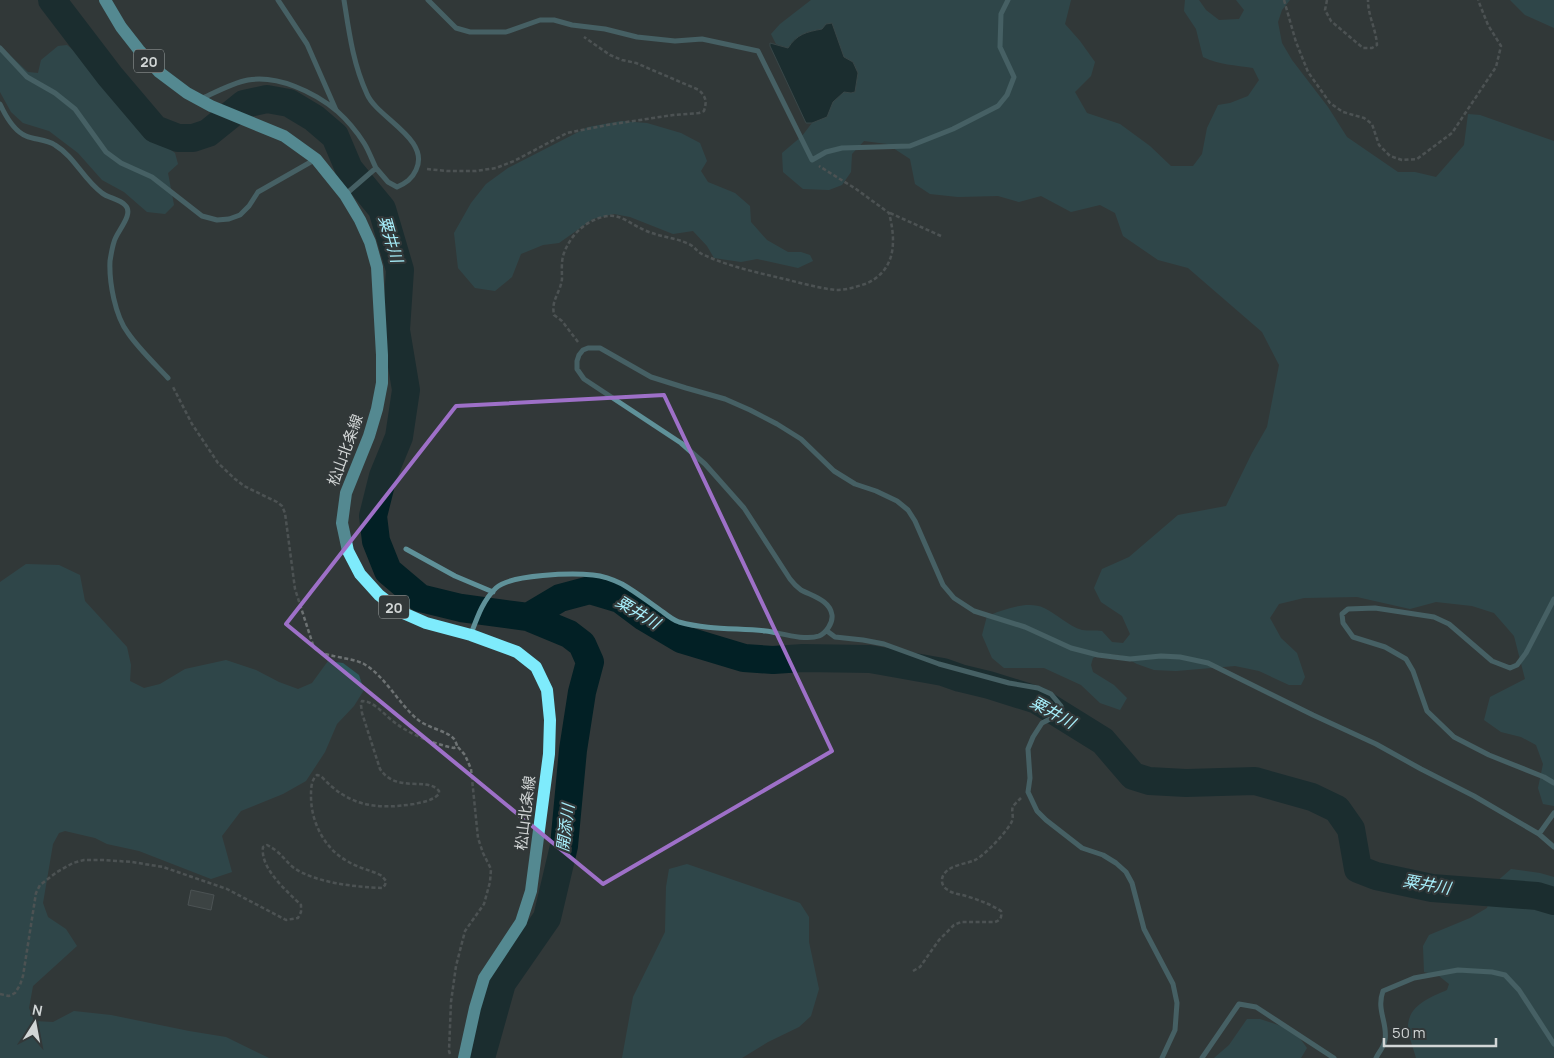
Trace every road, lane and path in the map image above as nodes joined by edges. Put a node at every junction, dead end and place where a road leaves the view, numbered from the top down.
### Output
1 (105, 0) edge
2 (278, 0) edge
3 (344, 0) edge
4 (428, 0) edge
5 (1008, 0) edge
6 (1284, 0) edge
7 (1327, 0) edge
8 (1368, 0) edge
9 (1478, 0) edge
10 (572, 25) junction
11 (0, 48) edge
12 (206, 103) junction
13 (0, 104) edge
14 (337, 110) junction
15 (316, 159) junction
16 (812, 160) junction
17 (418, 168) junction
18 (374, 169) junction
19 (349, 190) junction
20 (889, 213) junction
21 (941, 236) dead end
22 (583, 350) junction
23 (168, 378) joint
24 (406, 549) dead end
25 (493, 592) junction
26 (1554, 599) edge
27 (827, 631) junction
28 (471, 635) junction
29 (457, 746) junction
30 (1554, 783) edge
31 (1028, 792) junction
32 (1554, 813) edge
33 (1539, 834) junction
34 (1554, 847) edge
35 (913, 971) dead end
36 (0, 994) edge
37 (1554, 1044) edge
38 (451, 1058) edge
39 (464, 1058) edge
40 (1162, 1058) edge
41 (1202, 1058) edge
42 (1334, 1058) edge
43 (1376, 1058) edge

1 - 12 main road, 松山北条線 / 20
2 - 14 street
3 - 17 street
4 - 10 street
5 - 16 street
6 - 9 path
7 - 8 path
10 - 16 street
10 - 17 path
11 - 15 street
12 - 14 street
12 - 15 main road, 松山北条線 / 20
13 - 23 street
14 - 18 street
15 - 19 main road, 松山北条線 / 20
16 - 20 path
17 - 18 street
18 - 19 street
19 - 28 main road, 松山北条線 / 20
20 - 21 path
20 - 22 path
22 - 27 street
22 - 33 street
23 - 29 path
24 - 25 street
25 - 27 street
25 - 28 street
26 - 30 street
27 - 31 street
28 - 39 main road, 松山北条線 / 20
29 - 36 path
29 - 38 path
31 - 35 path
31 - 40 street
32 - 33 street
33 - 34 street
37 - 43 street
41 - 42 street

